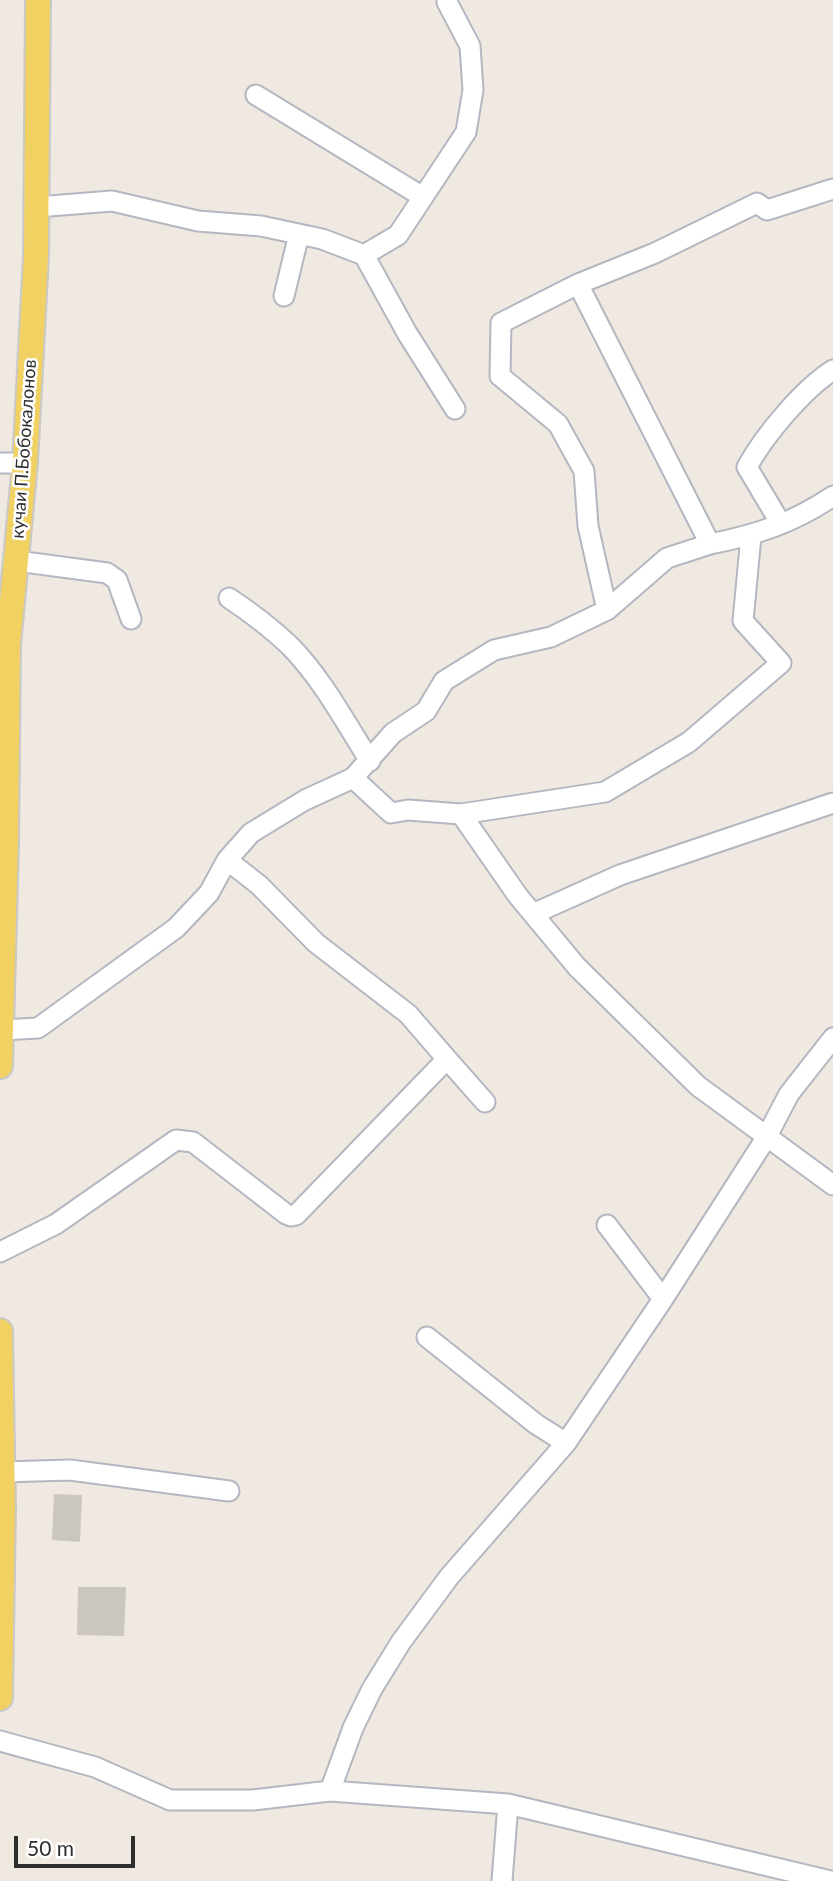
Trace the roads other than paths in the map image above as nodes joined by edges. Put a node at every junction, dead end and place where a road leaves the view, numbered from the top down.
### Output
1 (38, 0) edge
2 (447, 2) dead end
3 (256, 95) dead end
4 (833, 189) edge
5 (423, 197) junction
6 (37, 207) junction
7 (299, 234) junction
8 (364, 256) junction
9 (578, 284) junction
10 (284, 296) dead end
11 (833, 370) edge
12 (455, 410) dead end
13 (0, 463) edge
14 (25, 463) junction
15 (833, 496) edge
16 (782, 524) junction
17 (751, 536) junction
18 (710, 544) junction
19 (17, 561) junction
20 (229, 598) dead end
21 (607, 610) junction
22 (131, 620) dead end
23 (4, 645) edge
24 (3, 759) edge
25 (370, 761) junction
26 (353, 778) junction
27 (833, 803) edge
28 (461, 814) junction
29 (3, 843) edge
30 (227, 860) junction
31 (533, 914) junction
32 (2, 941) edge
33 (2, 1030) edge
34 (833, 1038) edge
35 (447, 1059) junction
36 (0, 1066) edge
37 (485, 1102) dead end
38 (766, 1138) junction
39 (833, 1185) edge
40 (607, 1225) dead end
41 (0, 1252) edge
42 (663, 1299) junction
43 (0, 1331) edge
44 (427, 1337) dead end
45 (566, 1443) junction
46 (2, 1472) junction
47 (229, 1491) dead end
48 (1, 1508) edge
49 (0, 1698) edge
50 (0, 1741) edge
51 (330, 1791) junction
52 (508, 1804) junction
53 (768, 1873) edge
54 (502, 1881) edge
55 (831, 1881) edge

1 - 6 main road, кучаи П.Бобокалонов
2 - 5 street
3 - 5 street
4 - 9 street
5 - 8 street
6 - 7 street
6 - 14 main road, кучаи П.Бобокалонов
7 - 8 street
7 - 10 street
8 - 12 street
9 - 18 street
9 - 21 street
11 - 16 street
13 - 14 street
14 - 19 main road, кучаи П.Бобокалонов
15 - 16 street
16 - 17 street
17 - 18 street
17 - 28 street
18 - 21 street
19 - 22 street
19 - 23 main road, кучаи П.Бобокалонов
20 - 25 street
21 - 25 street
23 - 24 main road, кучаи П.Бобокалонов
24 - 29 main road, кучаи П.Бобокалонов
25 - 26 street
26 - 28 street
26 - 30 street
27 - 31 street
28 - 31 street
29 - 32 main road, кучаи П.Бобокалонов
30 - 33 street
30 - 35 street
31 - 38 street
32 - 33 main road, кучаи П.Бобокалонов
33 - 36 main road, кучаи П.Бобокалонов
34 - 38 street
35 - 37 street
35 - 41 street
38 - 39 street
38 - 42 street
40 - 42 street
42 - 45 street
43 - 46 main road
44 - 45 street
45 - 51 street
46 - 47 street
46 - 48 main road
48 - 49 main road
50 - 51 street
51 - 52 street
52 - 53 street
52 - 54 street
53 - 55 street

